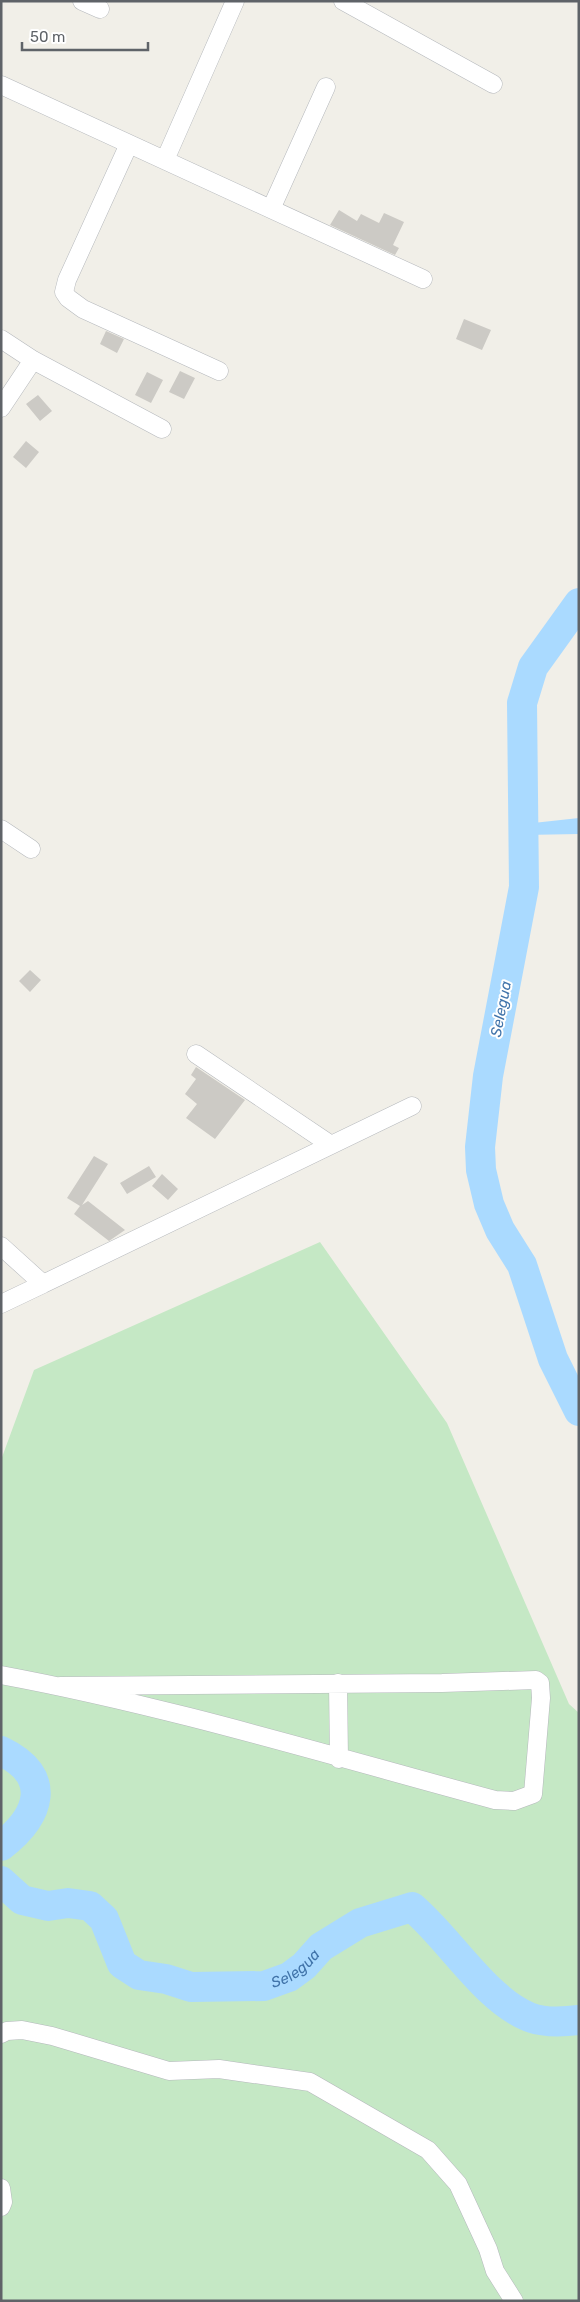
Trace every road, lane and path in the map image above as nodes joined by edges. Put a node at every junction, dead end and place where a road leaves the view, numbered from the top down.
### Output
1 (82, 1) edge
2 (235, 1) edge
3 (343, 1) edge
4 (100, 9) dead end
5 (493, 84) dead end
6 (1, 85) edge
7 (326, 87) dead end
8 (129, 144) junction
9 (165, 160) junction
10 (271, 209) junction
11 (423, 279) dead end
12 (1, 339) edge
13 (33, 360) junction
14 (219, 371) dead end
15 (1, 408) edge
16 (162, 429) dead end
17 (1, 829) edge
18 (31, 849) dead end
19 (196, 1054) dead end
20 (412, 1106) dead end
21 (331, 1145) junction
22 (1, 1246) edge
23 (43, 1284) junction
24 (1, 1304) edge
25 (1, 1675) edge
26 (338, 1683) junction
27 (60, 1686) junction
28 (340, 1759) junction
29 (1, 2034) edge
30 (1, 2188) edge
31 (1, 2207) edge
32 (514, 2301) edge

1 - 4 street
2 - 9 street
3 - 5 street
6 - 8 street
7 - 10 street
8 - 9 street
8 - 14 street
9 - 10 street
10 - 11 street
12 - 13 street
13 - 15 street
13 - 16 street
17 - 18 street
19 - 21 street
20 - 21 street
21 - 23 street
22 - 23 street
23 - 24 street
25 - 27 street
26 - 27 street
26 - 28 street
26 - 28 street
27 - 28 street
29 - 32 street
30 - 31 street

